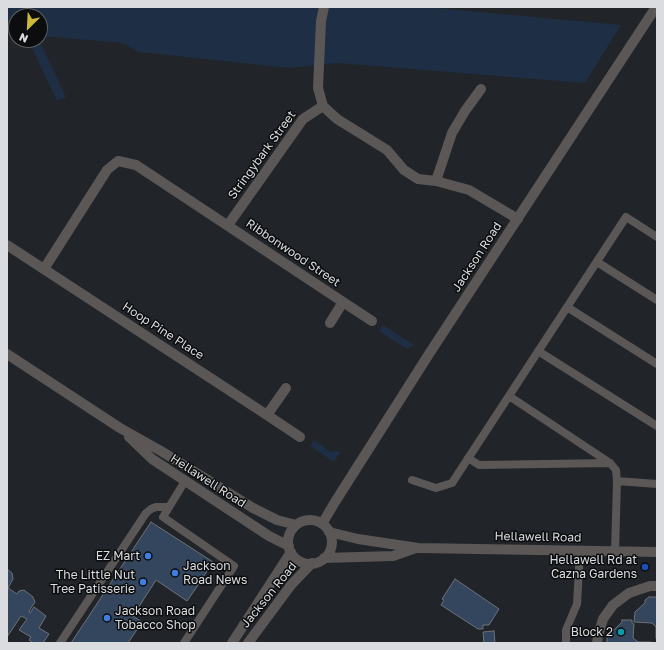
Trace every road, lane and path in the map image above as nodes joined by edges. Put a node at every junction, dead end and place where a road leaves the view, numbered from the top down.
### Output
1 (324, 7) edge
2 (656, 7) edge
3 (481, 89) dead end
4 (323, 106) junction
5 (436, 181) junction
6 (518, 218) junction
7 (228, 225) junction
8 (657, 237) edge
9 (7, 245) edge
10 (597, 262) junction
11 (44, 269) junction
12 (657, 300) edge
13 (344, 302) junction
14 (567, 307) junction
15 (372, 321) dead end
16 (330, 323) dead end
17 (538, 351) junction
18 (7, 354) edge
19 (657, 364) edge
20 (286, 388) dead end
21 (509, 396) junction
22 (267, 415) junction
23 (657, 426) edge
24 (120, 428) junction
25 (300, 437) dead end
26 (468, 458) junction
27 (610, 463) junction
28 (412, 480) dead end
29 (185, 481) junction
30 (617, 481) junction
31 (657, 484) edge
32 (169, 507) junction
33 (322, 524) junction
34 (296, 525) junction
35 (329, 532) junction
36 (418, 548) junction
37 (290, 549) junction
38 (580, 551) junction
39 (615, 552) junction
40 (657, 552) edge
41 (324, 558) junction
42 (312, 563) junction
43 (657, 586) edge
44 (60, 643) edge
45 (184, 643) edge
46 (232, 643) edge
47 (248, 643) edge
48 (566, 643) edge
49 (597, 643) edge

1 - 4 street
2 - 6 street, Jackson Road
3 - 5 street
4 - 5 street
4 - 7 street, Stringybark Street
5 - 6 street
6 - 33 street, Jackson Road
7 - 11 street, Ribbonwood Street
7 - 13 street, Ribbonwood Street
8 - 10 lane
9 - 11 street, Hoop Pine Place
10 - 12 lane
10 - 14 lane
11 - 22 street, Hoop Pine Place
13 - 15 street, Ribbonwood Street
13 - 16 street, Ribbonwood Street
14 - 17 lane
14 - 19 lane
17 - 21 lane
17 - 23 lane
18 - 24 street, Hellawell Road
20 - 22 street
21 - 26 lane
21 - 27 lane
22 - 25 street, Hoop Pine Place
24 - 29 street, Hellawell Road
24 - 34 street, Hellawell Road
26 - 27 lane
26 - 28 lane
27 - 30 lane
29 - 32 lane
29 - 37 street, Hellawell Road
30 - 31 lane
30 - 39 lane
32 - 44 lane
32 - 45 lane
33 - 34 street
33 - 35 street
34 - 37 street
35 - 36 street, Hellawell Road
35 - 41 street
36 - 38 street, Hellawell Road
36 - 41 street, Hellawell Road
37 - 42 street
37 - 46 street, Jackson Road
38 - 39 street, Hellawell Road
38 - 48 lane
39 - 40 street, Hellawell Road
41 - 42 street
42 - 47 street, Jackson Road
43 - 49 street

